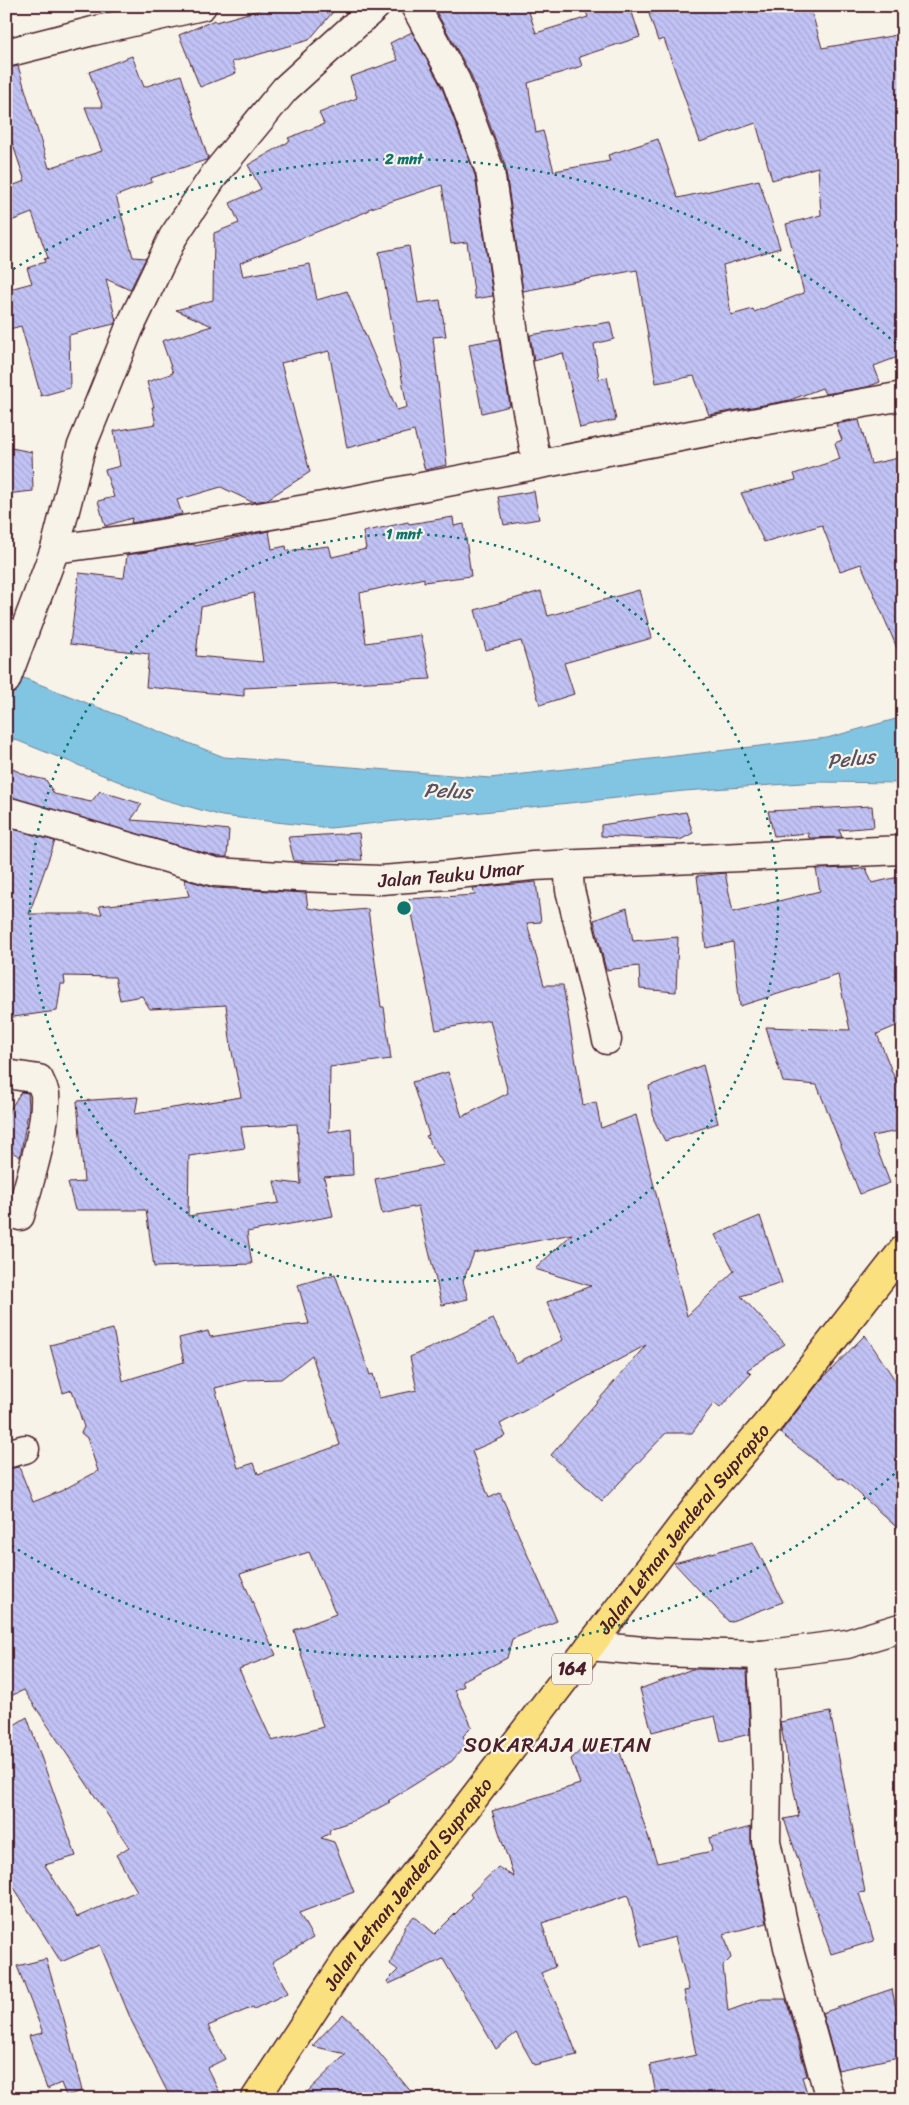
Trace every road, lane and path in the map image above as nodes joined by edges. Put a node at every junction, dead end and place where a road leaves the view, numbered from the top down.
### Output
1 (202, 6) edge
2 (376, 6) edge
3 (415, 6) edge
4 (6, 53) edge
5 (903, 396) edge
6 (537, 464) junction
7 (55, 549) junction
8 (6, 680) edge
9 (6, 811) edge
10 (903, 850) edge
11 (568, 864) junction
12 (607, 1040) dead end
13 (6, 1074) edge
14 (20, 1216) dead end
15 (903, 1250) edge
16 (903, 1627) edge
17 (590, 1646) junction
18 (762, 1655) junction
19 (255, 2099) edge
20 (830, 2099) edge

1 - 4 street
2 - 7 street
3 - 6 street
5 - 6 street
6 - 7 street
7 - 8 street
9 - 11 street, Jalan Teuku Umar
10 - 11 street, Jalan Teuku Umar
11 - 12 street
13 - 14 street
15 - 17 main road, Jalan Letnan Jenderal Suprapto / 164
16 - 18 street
17 - 18 street
17 - 19 main road, Jalan Letnan Jenderal Suprapto / 164
18 - 20 street

